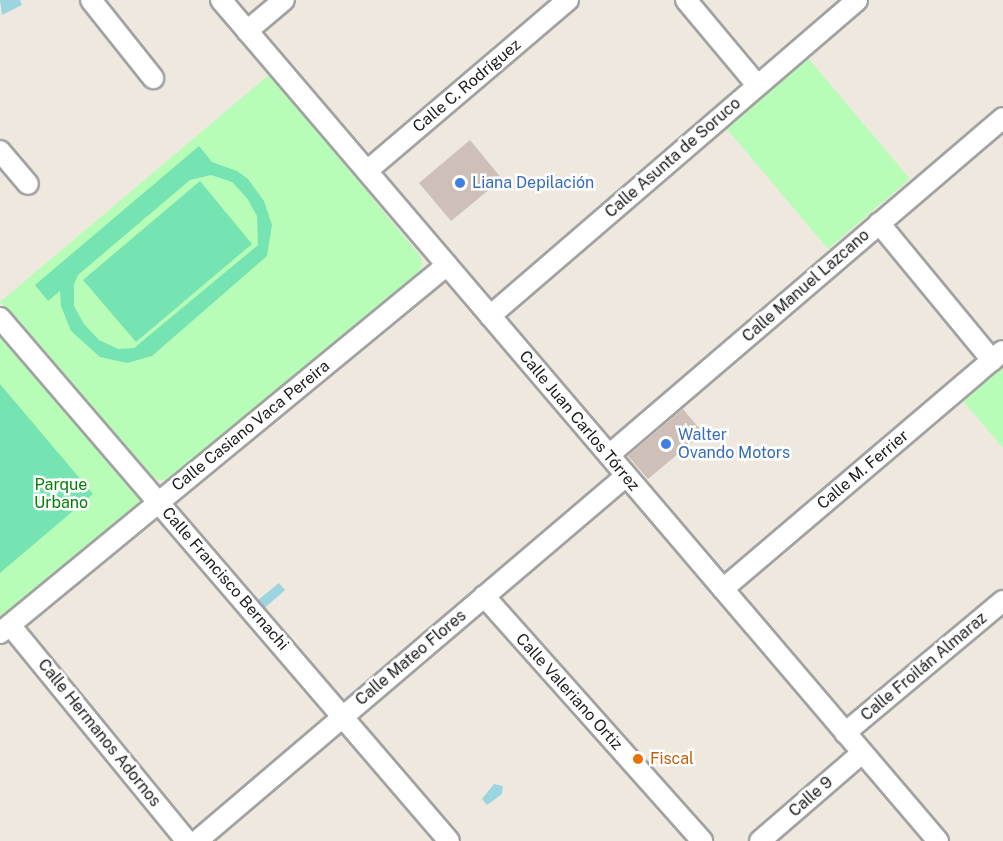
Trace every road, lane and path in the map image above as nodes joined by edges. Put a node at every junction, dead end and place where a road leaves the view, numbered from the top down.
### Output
1 (91, 0) edge
2 (221, 0) edge
3 (284, 0) edge
4 (568, 0) edge
5 (686, 0) edge
6 (857, 0) edge
7 (247, 31) junction
8 (153, 78) dead end
9 (758, 86) junction
10 (1003, 118) edge
11 (0, 151) edge
12 (367, 171) junction
13 (28, 184) dead end
14 (879, 223) junction
15 (447, 265) junction
16 (490, 316) junction
17 (0, 318) edge
18 (997, 356) edge
19 (609, 455) junction
20 (626, 476) junction
21 (158, 502) junction
22 (723, 589) junction
23 (484, 596) junction
24 (1003, 601) edge
25 (5, 629) edge
26 (342, 717) junction
27 (845, 733) junction
28 (862, 753) junction
29 (188, 841) edge
30 (196, 841) edge
31 (449, 841) edge
32 (702, 841) edge
33 (760, 841) edge
34 (938, 841) edge

1 - 8 street
2 - 7 street, Calle Juan Carlos Tórrez
3 - 7 street
4 - 12 street, Calle C. Rodríguez
5 - 9 street
6 - 9 street, Calle Asunta de Soruco
7 - 12 street, Calle Juan Carlos Tórrez
9 - 16 street, Calle Asunta de Soruco
10 - 14 street, Calle Manuel Lazcano
11 - 13 street
12 - 15 street, Calle Juan Carlos Tórrez
14 - 18 street
14 - 19 street, Calle Manuel Lazcano
15 - 16 street, Calle Juan Carlos Tórrez
15 - 21 street, Calle Casiano Vaca Pereira
16 - 19 street, Calle Juan Carlos Tórrez
17 - 21 street, Calle Francisco Bernachi
18 - 22 street, Calle M. Ferrier
19 - 20 street, Calle Juan Carlos Tórrez
20 - 22 street, Calle Juan Carlos Tórrez
20 - 23 street, Calle Mateo Flores
21 - 25 street, Calle Casiano Vaca Pereira
21 - 26 street, Calle Francisco Bernachi
22 - 27 street, Calle Juan Carlos Tórrez
23 - 26 street, Calle Mateo Flores
23 - 32 street, Calle Valeriano Ortiz
24 - 27 street, Calle Froilán Almaraz
25 - 29 street, Calle Hermanos Adornos
26 - 30 street, Calle Mateo Flores
26 - 31 street, Calle Francisco Bernachi
27 - 28 street, Calle Juan Carlos Tórrez
28 - 33 street, Calle 9
28 - 34 street, Calle Juan Carlos Tórrez

